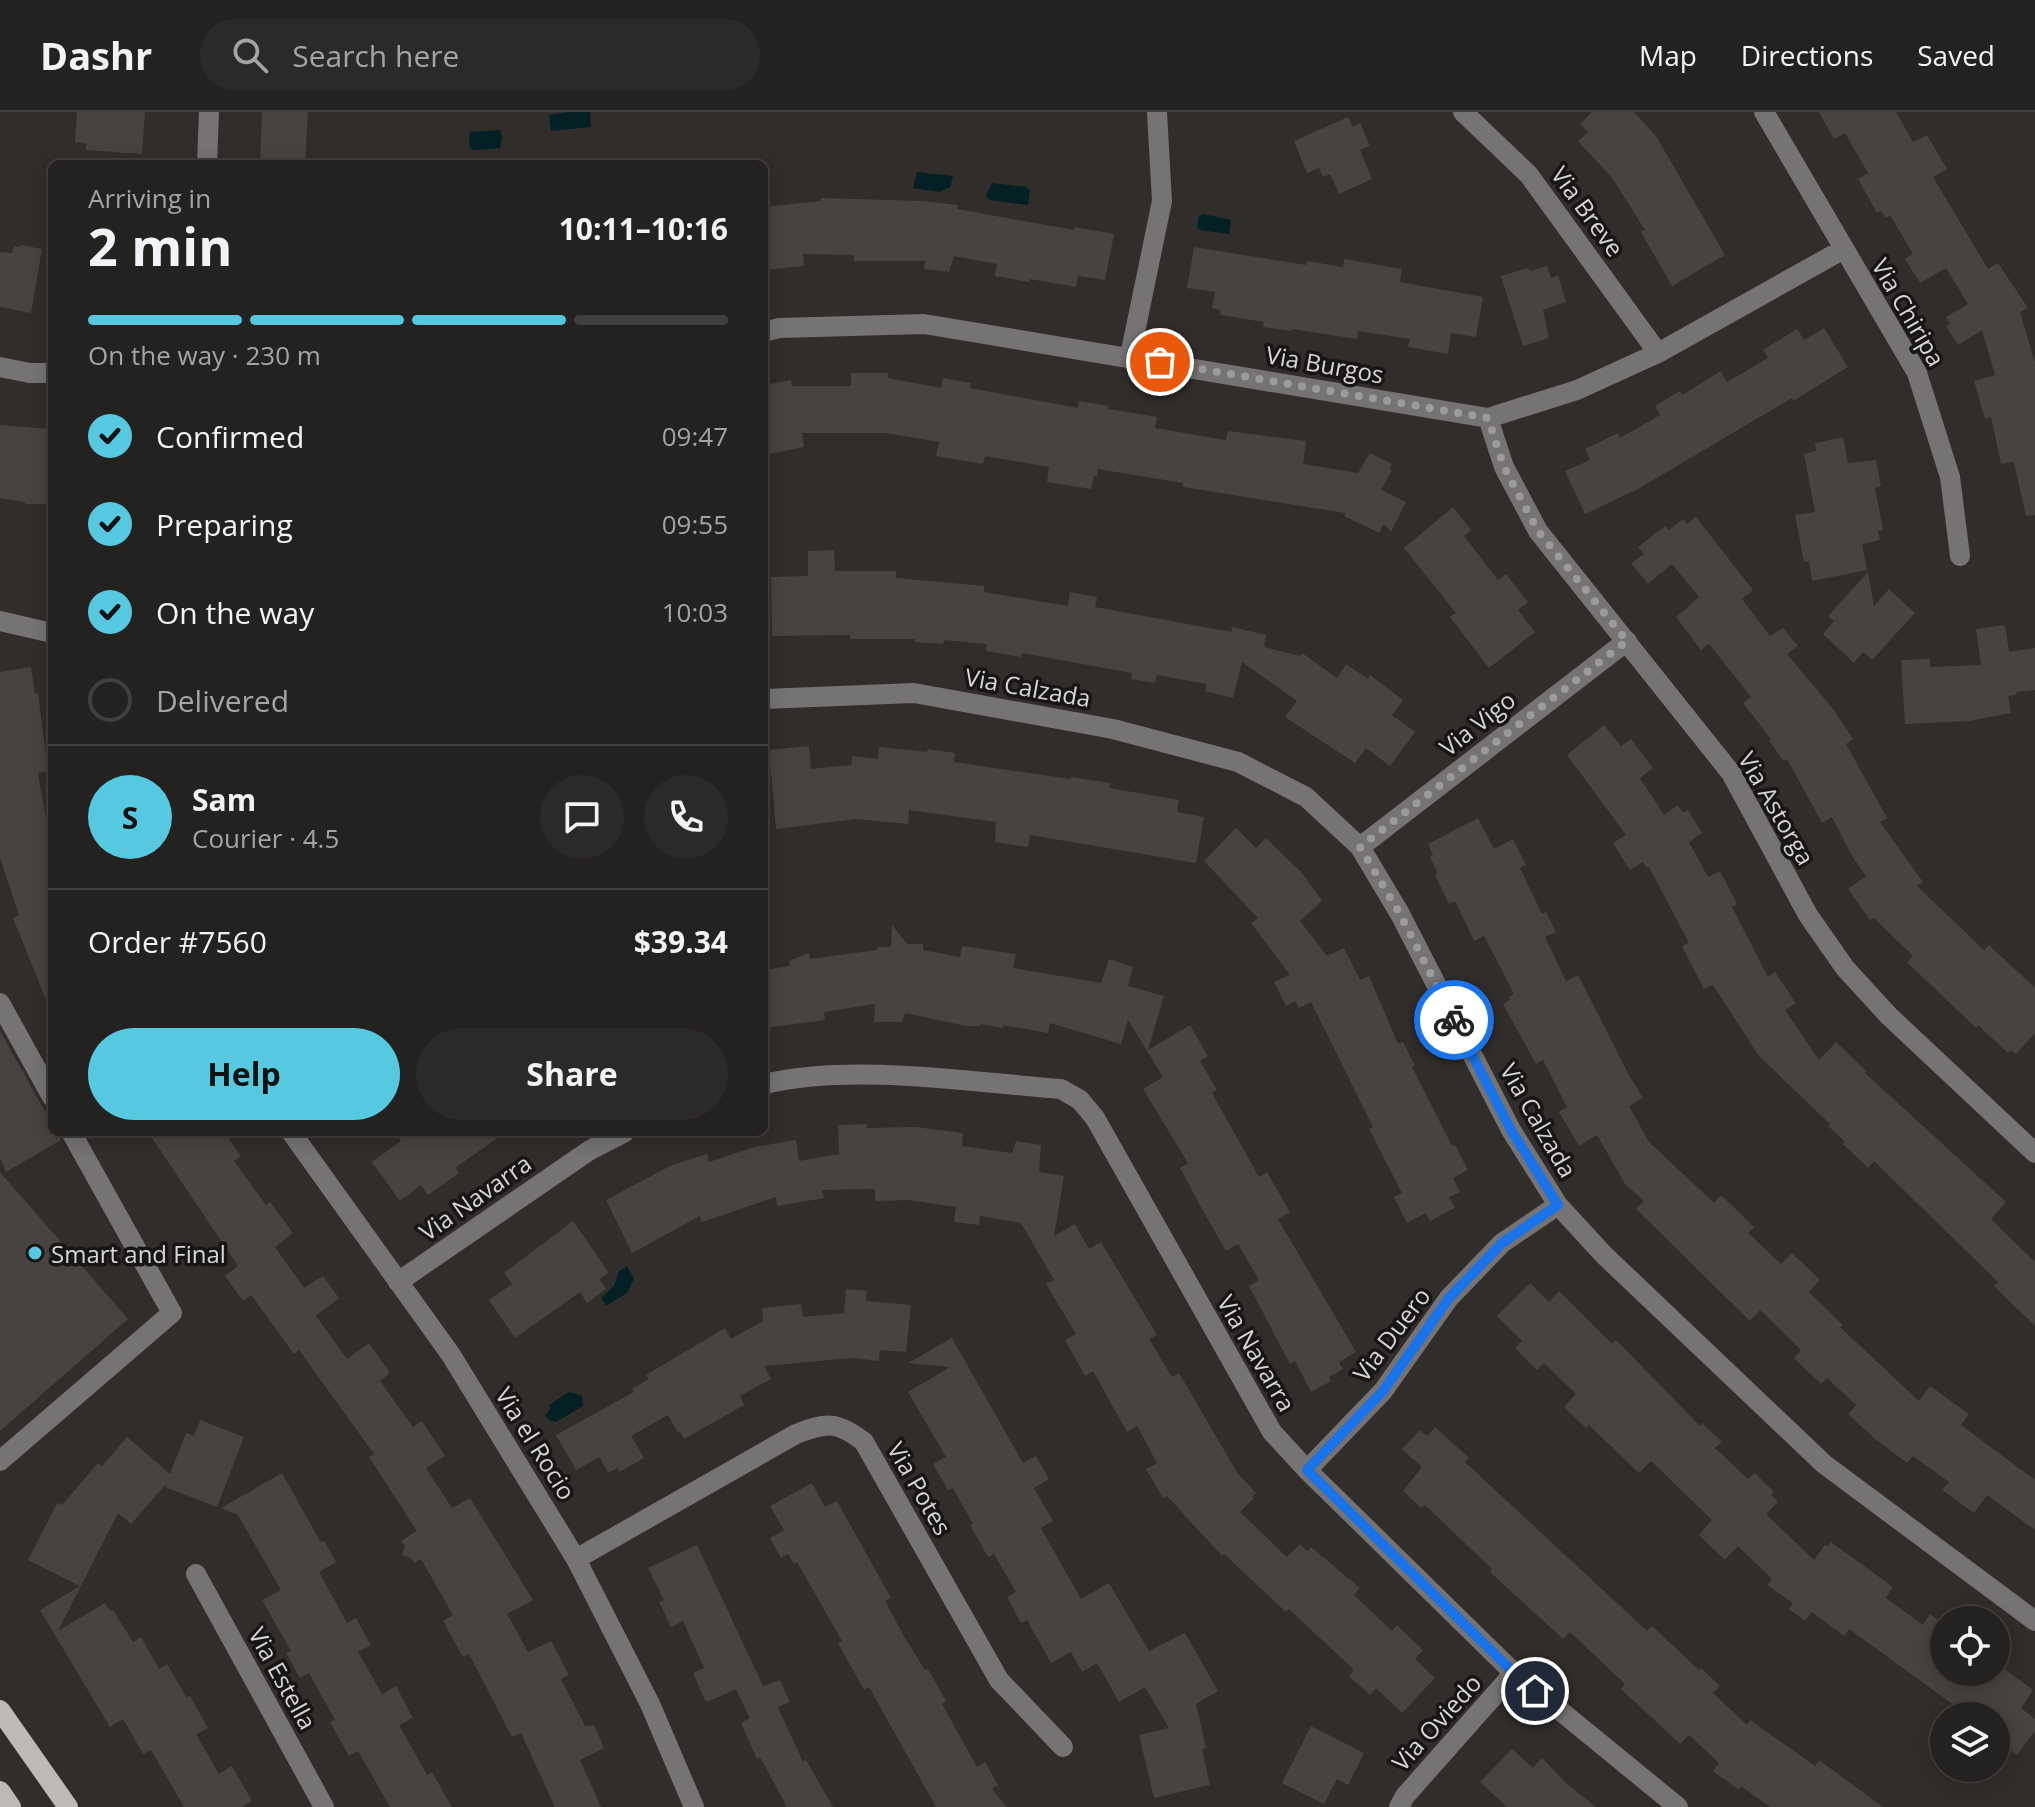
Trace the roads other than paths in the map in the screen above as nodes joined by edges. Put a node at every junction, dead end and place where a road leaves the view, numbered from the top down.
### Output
1 (209, 112) edge
2 (1157, 112) edge
3 (1463, 112) edge
4 (1764, 112) edge
5 (207, 160) edge
6 (1842, 250) junction
7 (768, 331) edge
8 (1658, 353) junction
9 (1130, 356) junction
10 (0, 367) edge
11 (48, 373) edge
12 (1488, 418) junction
13 (1960, 556) dead end
14 (0, 621) edge
15 (48, 632) edge
16 (1627, 641) junction
17 (768, 699) edge
18 (1360, 847) junction
19 (0, 1003) edge
20 (768, 1083) edge
21 (48, 1090) edge
22 (73, 1136) edge
23 (294, 1136) edge
24 (617, 1136) edge
25 (2035, 1153) edge
26 (1558, 1205) junction
27 (398, 1282) junction
28 (0, 1461) edge
29 (1307, 1470) junction
30 (576, 1559) junction
31 (196, 1574) dead end
32 (2035, 1621) edge
33 (1514, 1673) junction
34 (0, 1710) edge
35 (1063, 1747) dead end
36 (0, 1791) edge
37 (11, 1807) edge
38 (68, 1807) edge
39 (324, 1807) edge
40 (694, 1807) edge
41 (1399, 1807) edge
42 (1678, 1807) edge

1 - 5 street
2 - 9 street
3 - 8 street, Via Breve
4 - 6 street, Via Chiripa
6 - 8 street, Via Burgos
6 - 13 street, Via Chiripa
7 - 9 street, Via Burgos
8 - 12 street, Via Burgos
9 - 12 street, Via Burgos
10 - 11 street
12 - 16 street, Via Astorga
14 - 15 street
16 - 18 street, Via Vigo
16 - 25 street, Via Astorga
17 - 18 street, Via Calzada
18 - 26 street, Via Calzada
19 - 21 street
20 - 29 street, Via Navarra
22 - 28 street
23 - 27 street, Via el Rocio
24 - 27 street, Via Navarra
26 - 29 street, Via Duero
26 - 32 street, Via Calzada
27 - 30 street, Via el Rocio
29 - 33 street, Via Navarra
30 - 35 street, Via Potes
30 - 40 street, Via el Rocio
31 - 39 street, Via Estella
33 - 41 street, Via Oviedo
33 - 42 street, Via Navarra
34 - 38 main road
36 - 37 main road

